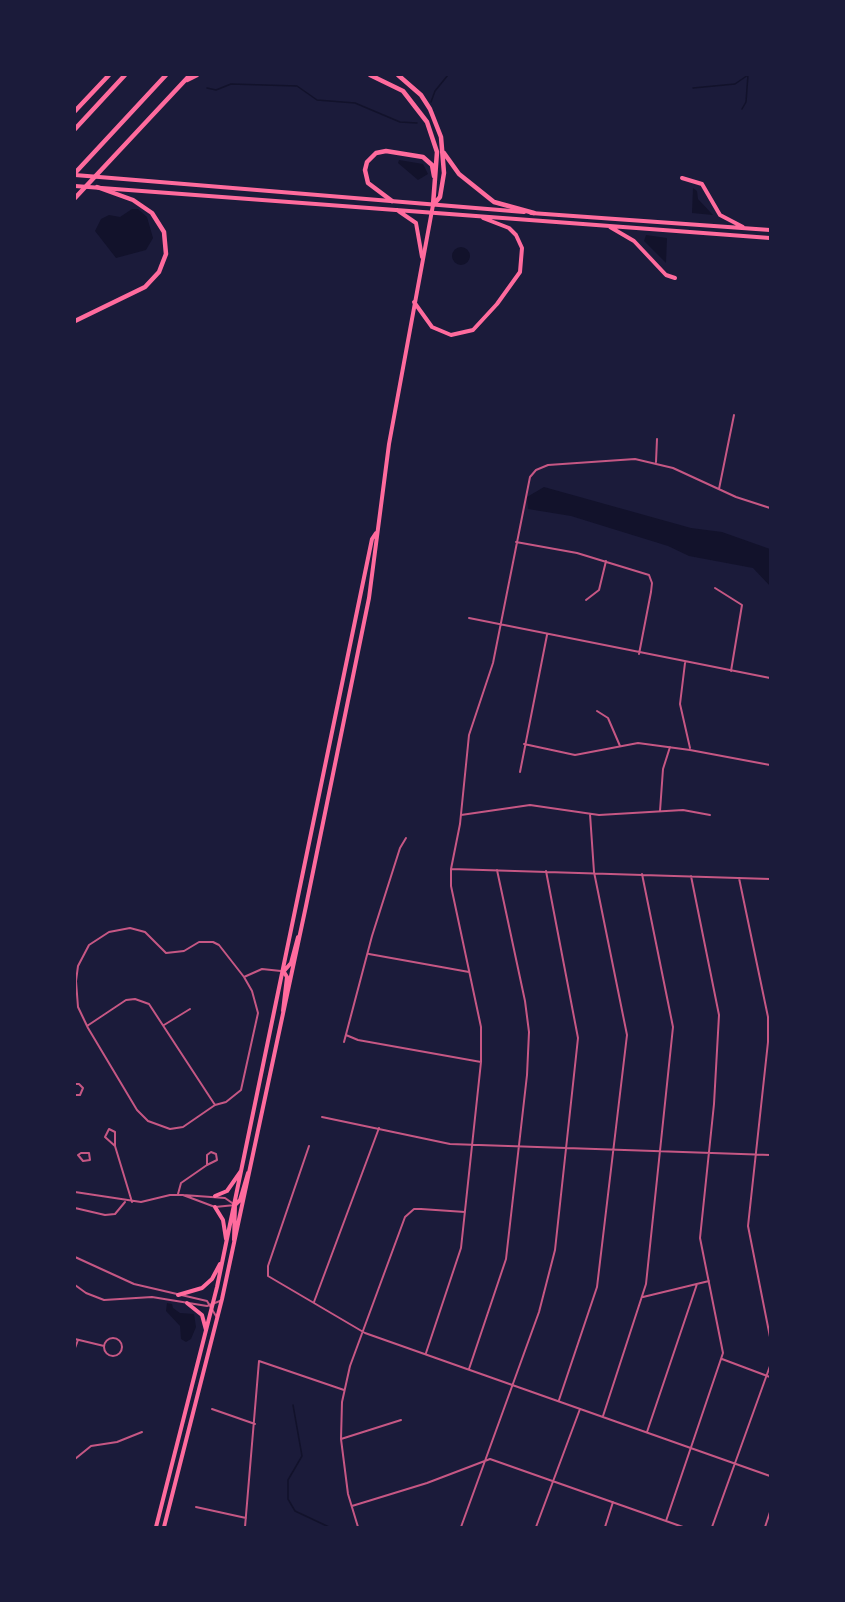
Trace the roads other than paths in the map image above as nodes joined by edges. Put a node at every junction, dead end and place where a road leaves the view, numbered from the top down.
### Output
1 (109, 75) edge
2 (125, 75) edge
3 (166, 75) edge
4 (189, 75) edge
5 (197, 75) edge
6 (370, 75) edge
7 (398, 75) edge
8 (185, 81) junction
9 (75, 111) edge
10 (75, 129) edge
11 (443, 151) junction
12 (75, 174) edge
13 (682, 178) dead end
14 (435, 185) junction
15 (75, 186) edge
16 (97, 187) junction
17 (75, 198) edge
18 (392, 201) junction
19 (433, 205) junction
20 (397, 210) junction
21 (430, 212) junction
22 (534, 213) junction
23 (474, 215) junction
24 (606, 226) junction
25 (746, 228) junction
26 (770, 230) edge
27 (770, 238) edge
28 (422, 256) junction
29 (675, 278) dead end
30 (414, 302) junction
31 (75, 321) edge
32 (734, 415) dead end
33 (657, 439) dead end
34 (656, 462) junction
35 (719, 489) junction
36 (770, 508) edge
37 (376, 533) junction
38 (516, 542) junction
39 (606, 561) junction
40 (715, 588) dead end
41 (586, 600) dead end
42 (469, 618) dead end
43 (500, 625) junction
44 (547, 635) junction
45 (639, 654) junction
46 (685, 663) junction
47 (732, 671) junction
48 (770, 678) edge
49 (597, 711) dead end
50 (524, 744) junction
51 (620, 746) junction
52 (670, 747) junction
53 (690, 750) junction
54 (770, 765) edge
55 (519, 772) dead end
56 (660, 811) junction
57 (590, 814) junction
58 (461, 815) junction
59 (710, 815) dead end
60 (406, 838) dead end
61 (451, 869) junction
62 (497, 870) junction
63 (546, 871) junction
64 (594, 872) junction
65 (642, 874) junction
66 (691, 876) junction
67 (739, 878) junction
68 (770, 879) edge
69 (303, 923) junction
70 (368, 953) junction
71 (284, 971) junction
72 (469, 972) junction
73 (244, 977) junction
74 (190, 1009) dead end
75 (282, 1024) junction
76 (164, 1025) junction
77 (87, 1026) junction
78 (346, 1035) junction
79 (344, 1042) dead end
80 (481, 1062) junction
81 (75, 1084) edge
82 (75, 1095) edge
83 (215, 1105) junction
84 (322, 1117) dead end
85 (379, 1128) junction
86 (472, 1145) junction
87 (115, 1146) junction
88 (309, 1146) dead end
89 (518, 1147) junction
90 (567, 1150) junction
91 (612, 1152) junction
92 (660, 1153) junction
93 (708, 1154) junction
94 (756, 1155) junction
95 (770, 1155) edge
96 (252, 1161) junction
97 (207, 1165) junction
98 (243, 1167) junction
99 (75, 1192) edge
100 (178, 1194) junction
101 (183, 1195) junction
102 (215, 1196) junction
103 (125, 1201) junction
104 (132, 1202) junction
105 (235, 1205) junction
106 (215, 1207) junction
107 (75, 1208) edge
108 (465, 1212) junction
109 (226, 1241) junction
110 (234, 1247) junction
111 (75, 1257) edge
112 (223, 1258) junction
113 (709, 1281) junction
114 (697, 1284) junction
115 (75, 1285) edge
116 (178, 1294) junction
117 (643, 1297) junction
118 (222, 1299) junction
119 (314, 1302) junction
120 (187, 1303) junction
121 (213, 1306) junction
122 (217, 1319) junction
123 (363, 1331) junction
124 (206, 1335) junction
125 (770, 1337) edge
126 (77, 1339) edge
127 (104, 1346) junction
128 (75, 1348) edge
129 (426, 1353) junction
130 (722, 1359) junction
131 (770, 1366) edge
132 (469, 1369) junction
133 (768, 1376) edge
134 (513, 1385) junction
135 (345, 1390) junction
136 (558, 1401) junction
137 (580, 1408) junction
138 (212, 1409) dead end
139 (603, 1416) junction
140 (401, 1420) dead end
141 (255, 1424) junction
142 (142, 1432) dead end
143 (647, 1432) junction
144 (341, 1439) junction
145 (691, 1448) junction
146 (75, 1459) edge
147 (487, 1460) junction
148 (735, 1464) junction
149 (770, 1476) edge
150 (554, 1481) junction
151 (613, 1502) junction
152 (352, 1506) junction
153 (196, 1507) dead end
154 (770, 1512) edge
155 (247, 1518) junction
156 (666, 1521) junction
157 (156, 1527) edge
158 (164, 1527) edge
159 (245, 1527) edge
160 (358, 1527) edge
161 (461, 1527) edge
162 (536, 1527) edge
163 (605, 1527) edge
164 (682, 1527) edge
165 (712, 1527) edge
166 (765, 1527) edge

1 - 9 highway
2 - 10 highway
3 - 12 highway
4 - 8 highway
5 - 8 highway
6 - 14 highway
7 - 11 highway
8 - 17 highway
11 - 19 highway
11 - 22 highway
12 - 18 main road
13 - 25 main road
14 - 18 highway
14 - 19 highway
15 - 16 main road
16 - 20 main road
16 - 31 highway
18 - 19 main road
19 - 21 main road
19 - 22 main road
20 - 21 main road
20 - 28 main road
21 - 23 main road
21 - 28 main road
22 - 25 main road
23 - 24 main road
23 - 30 main road
24 - 27 main road
24 - 29 main road
25 - 26 main road
28 - 30 main road
30 - 37 main road
32 - 35 street
33 - 34 street
34 - 35 street
34 - 38 street
35 - 36 street
37 - 69 main road
37 - 71 main road
38 - 39 street
38 - 43 street
39 - 41 street
39 - 45 street
40 - 47 street
42 - 43 street
43 - 44 street
43 - 58 street
44 - 45 street
44 - 50 street
45 - 46 street
46 - 47 street
46 - 53 street
47 - 48 street
49 - 51 street
50 - 51 street
50 - 55 street
51 - 52 street
52 - 53 street
52 - 56 street
53 - 54 street
56 - 57 street
56 - 59 street
57 - 58 street
57 - 64 street
58 - 61 street
60 - 70 street
61 - 62 street
61 - 72 street
62 - 63 street
62 - 89 street
63 - 64 street
63 - 90 street
64 - 65 street
64 - 91 street
65 - 66 street
65 - 92 street
66 - 67 street
66 - 93 street
67 - 68 street
67 - 94 street
69 - 71 main road
69 - 75 main road
70 - 72 street
70 - 78 street
71 - 73 street
71 - 75 main road
71 - 98 main road
72 - 80 street
73 - 77 street
73 - 83 street
74 - 76 street
75 - 96 main road
76 - 77 street
76 - 83 street
77 - 83 street
78 - 79 street
78 - 80 street
80 - 86 street
81 - 82 street
84 - 85 street
85 - 86 street
85 - 119 street
86 - 89 street
86 - 108 street
87 - 87 street
87 - 104 street
88 - 119 street
89 - 90 street
89 - 132 street
90 - 91 street
90 - 134 street
91 - 92 street
91 - 136 street
92 - 93 street
92 - 117 street
93 - 94 street
93 - 113 street
94 - 95 street
94 - 125 street
96 - 105 main road
96 - 110 main road
97 - 97 street
97 - 100 street
98 - 102 main road
98 - 105 main road
99 - 103 street
100 - 101 street
100 - 104 street
101 - 102 street
101 - 106 street
102 - 105 street
103 - 104 street
103 - 107 street
105 - 106 street
105 - 109 main road
105 - 110 main road
106 - 109 main road
108 - 123 street
108 - 129 street
109 - 112 main road
110 - 118 main road
111 - 116 street
112 - 116 main road
112 - 121 main road
113 - 114 street
113 - 130 street
114 - 117 street
114 - 143 street
115 - 120 street
116 - 121 street
117 - 139 street
118 - 121 street
118 - 122 main road
119 - 123 street
120 - 121 street
120 - 124 main road
121 - 122 street
121 - 124 main road
122 - 158 main road
123 - 129 street
123 - 135 street
124 - 157 main road
126 - 127 street
126 - 128 street
127 - 127 street
129 - 132 street
130 - 133 street
130 - 145 street
131 - 133 street
132 - 134 street
133 - 148 street
134 - 136 street
134 - 147 street
135 - 141 street
135 - 144 street
136 - 137 street
137 - 139 street
137 - 150 street
138 - 141 street
139 - 143 street
140 - 144 street
141 - 155 street
142 - 146 street
143 - 145 street
144 - 152 street
145 - 148 street
145 - 156 street
147 - 150 street
147 - 152 street
147 - 161 street
148 - 149 street
148 - 165 street
150 - 151 street
150 - 162 street
151 - 156 street
151 - 163 street
152 - 160 street
153 - 155 street
154 - 166 street
155 - 159 street
156 - 164 street

